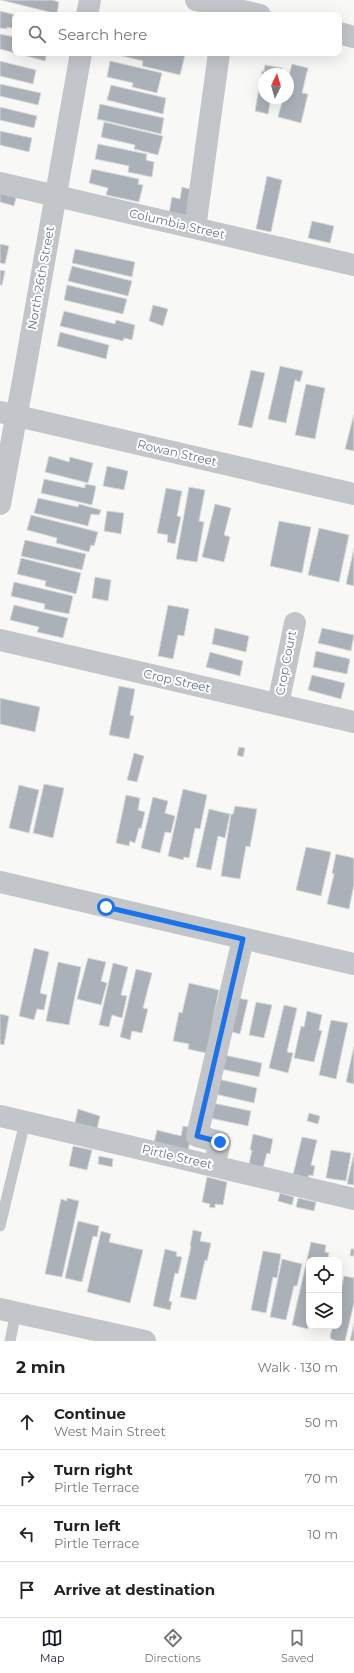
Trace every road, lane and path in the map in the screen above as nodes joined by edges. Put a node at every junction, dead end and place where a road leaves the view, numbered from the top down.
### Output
1 (90, 0) edge
2 (196, 0) edge
3 (225, 11) edge
4 (88, 12) edge
5 (342, 34) edge
6 (354, 37) edge
7 (80, 56) edge
8 (219, 56) edge
9 (0, 183) edge
10 (56, 196) junction
11 (194, 228) junction
12 (354, 265) edge
13 (8, 414) edge
14 (354, 494) edge
15 (0, 504) edge
16 (295, 623) dead end
17 (0, 640) edge
18 (278, 704) junction
19 (354, 722) edge
20 (0, 882) edge
21 (243, 939) junction
22 (354, 964) edge
23 (0, 1116) edge
24 (25, 1122) junction
25 (214, 1166) junction
26 (354, 1199) edge
27 (0, 1226) edge
28 (8, 1311) edge
29 (10, 1341) edge
30 (145, 1341) edge

1 - 4 street
2 - 3 street
5 - 6 street
7 - 10 street, North 26th Street
8 - 11 street
9 - 10 street, Columbia Street
10 - 11 street, Columbia Street
10 - 13 street, North 26th Street
11 - 12 street, Columbia Street
13 - 14 street, Rowan Street
13 - 15 street, North 26th Street
16 - 18 street, Crop Court
17 - 18 street, Crop Street
18 - 19 street, Crop Street
20 - 21 street
21 - 22 street
21 - 25 street
23 - 24 street, Pirtle Street
24 - 25 street, Pirtle Street
24 - 27 lane
25 - 26 street, Pirtle Street
28 - 29 lane
28 - 30 street

